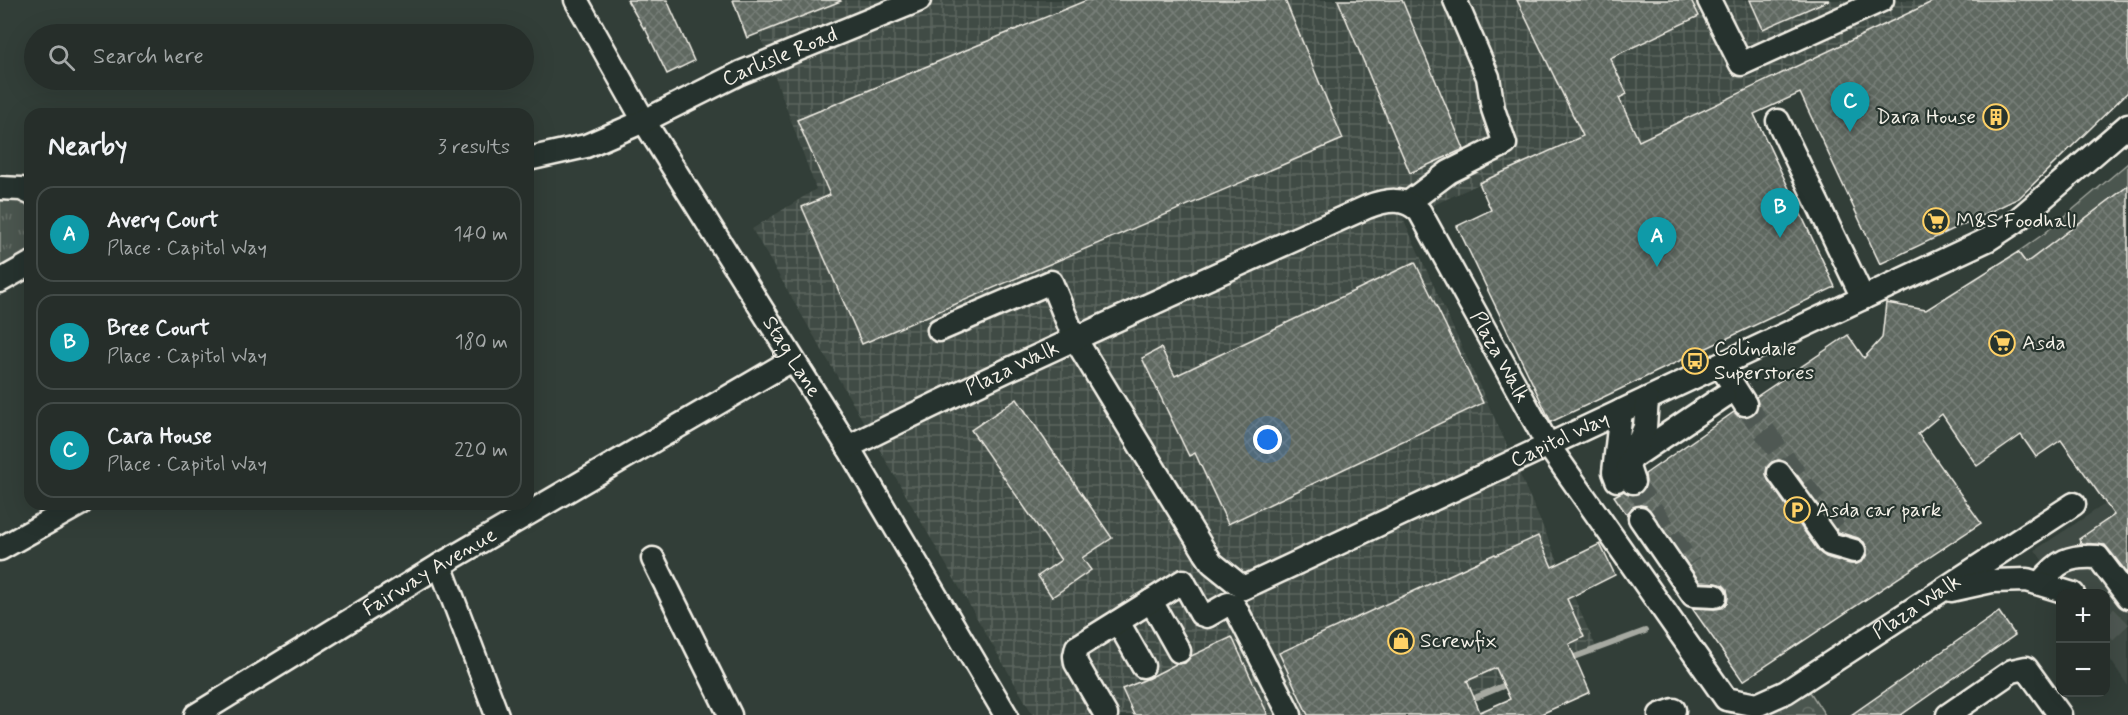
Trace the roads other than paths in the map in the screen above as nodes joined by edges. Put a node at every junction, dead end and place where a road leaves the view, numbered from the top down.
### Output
1 (576, 0) edge
2 (919, 0) edge
3 (1455, 0) edge
4 (1709, 0) edge
5 (1882, 0) edge
6 (1778, 121) dead end
7 (644, 122) junction
8 (2128, 125) edge
9 (534, 158) edge
10 (0, 188) edge
11 (24, 190) edge
12 (1408, 203) junction
13 (24, 267) edge
14 (0, 281) edge
15 (1863, 298) junction
16 (939, 330) dead end
17 (1074, 338) junction
18 (792, 360) junction
19 (1714, 368) junction
20 (1647, 399) junction
21 (1621, 411) junction
22 (1548, 445) junction
23 (848, 447) junction
24 (1632, 458) junction
25 (1779, 473) dead end
26 (2074, 504) dead end
27 (69, 510) edge
28 (1640, 518) dead end
29 (0, 549) edge
30 (1854, 551) dead end
31 (653, 559) dead end
32 (1212, 563) junction
33 (440, 566) junction
34 (1183, 581) junction
35 (2040, 583) junction
36 (2058, 589) edge
37 (1938, 593) junction
38 (1715, 596) dead end
39 (2128, 597) edge
40 (1151, 601) junction
41 (1118, 622) junction
42 (1179, 651) dead end
43 (1143, 666) dead end
44 (206, 712) edge
45 (497, 715) edge
46 (730, 715) edge
47 (1006, 715) edge
48 (1106, 715) edge
49 (1290, 715) edge
50 (1948, 715) edge
51 (2060, 715) edge

1 - 7 street, Stag Lane
2 - 7 street, Carlisle Road
3 - 12 street
4 - 5 street
6 - 15 street
7 - 9 street, Carlisle Road
7 - 18 street, Stag Lane
8 - 15 street, Capitol Way
10 - 11 street
12 - 17 street, Plaza Walk
12 - 22 street, Plaza Walk
13 - 14 street
15 - 19 street, Capitol Way
16 - 17 street, Capitol Way
17 - 23 street, Plaza Walk
17 - 32 street, Capitol Way
18 - 23 street, Stag Lane
18 - 33 street, Fairway Avenue
19 - 20 street, Capitol Way
19 - 24 street
20 - 21 street, Capitol Way
20 - 24 street
21 - 22 street, Capitol Way
21 - 24 street
22 - 32 street, Capitol Way
22 - 37 street, Plaza Walk
23 - 47 street, Stag Lane
25 - 30 street
26 - 37 street
27 - 29 street
28 - 38 street
31 - 46 street
32 - 34 street
33 - 44 street, Fairway Avenue
33 - 45 street
34 - 40 street
34 - 49 street
35 - 36 street, Plaza Walk
35 - 37 street, Plaza Walk
35 - 39 street
40 - 41 street
40 - 42 street
41 - 43 street
41 - 48 street
50 - 51 street

